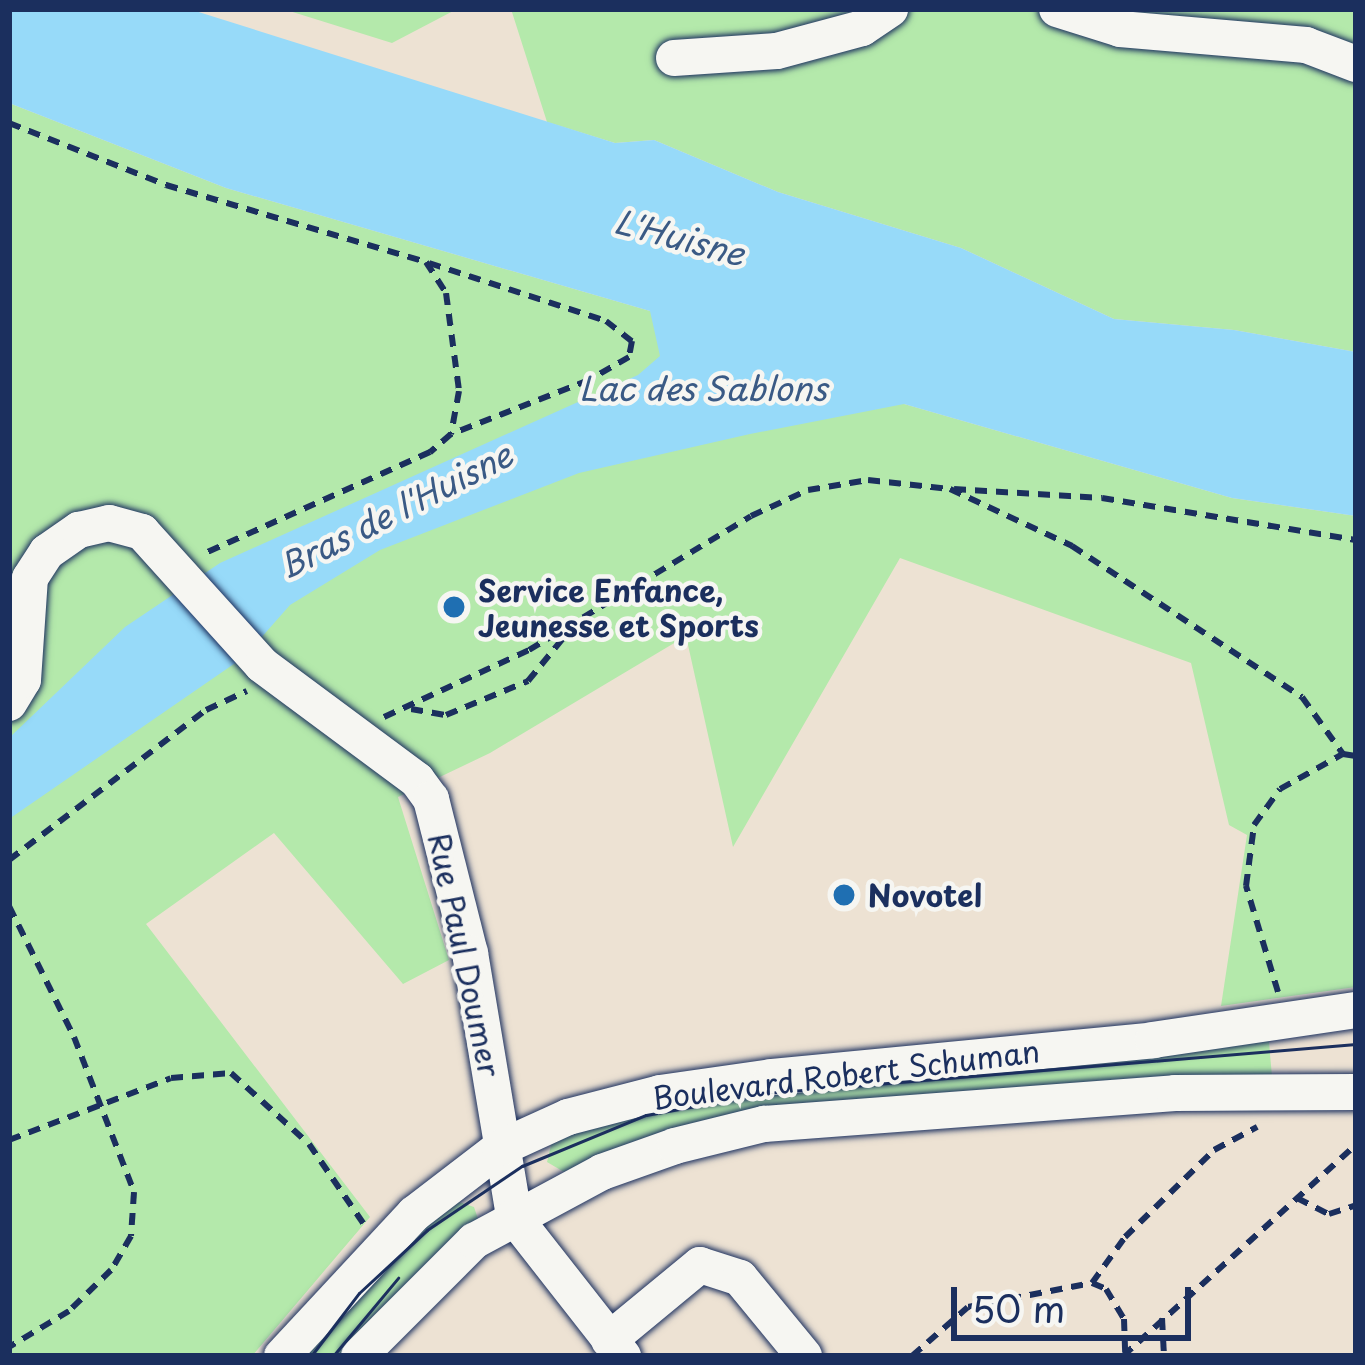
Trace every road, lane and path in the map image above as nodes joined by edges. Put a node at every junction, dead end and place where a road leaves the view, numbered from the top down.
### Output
1 (890, 9) edge
2 (1057, 9) edge
3 (674, 58) dead end
4 (1356, 64) edge
5 (9, 123) edge
6 (426, 262) junction
7 (451, 434) junction
8 (950, 489) junction
9 (1356, 540) edge
10 (219, 545) dead end
11 (575, 623) junction
12 (270, 671) junction
13 (9, 703) edge
14 (411, 709) junction
15 (348, 729) junction
16 (1343, 754) junction
17 (1356, 756) edge
18 (9, 860) edge
19 (9, 906) edge
20 (1356, 1010) edge
21 (1284, 1015) junction
22 (1356, 1092) edge
23 (1288, 1097) junction
24 (94, 1102) junction
25 (9, 1140) edge
26 (1356, 1145) edge
27 (500, 1148) junction
28 (1297, 1198) junction
29 (1356, 1205) edge
30 (514, 1217) junction
31 (379, 1245) junction
32 (1092, 1283) junction
33 (1162, 1318) junction
34 (9, 1347) edge
35 (616, 1348) edge
36 (1124, 1354) edge
37 (282, 1356) edge
38 (359, 1356) edge
39 (804, 1356) edge
40 (912, 1356) edge
41 (1164, 1356) edge

1 - 3 street
2 - 4 street
5 - 6 path
6 - 7 path
6 - 7 path
7 - 10 path
8 - 9 path
8 - 11 path
8 - 16 path
11 - 14 path
11 - 14 path
12 - 13 street, Rue Paul Doumer
12 - 15 street, Rue Paul Doumer
12 - 18 path
14 - 15 path
15 - 27 street, Rue Paul Doumer
16 - 17 path
16 - 21 path
19 - 24 path
20 - 21 street, Boulevard Robert Schuman
21 - 27 street, Boulevard Robert Schuman
22 - 23 street, Boulevard Robert Schuman
23 - 30 street, Boulevard Robert Schuman
23 - 32 path
24 - 25 path
24 - 31 path
24 - 34 path
26 - 28 path
27 - 30 street, Rue Paul Doumer
27 - 31 street, Boulevard Robert Schuman
28 - 29 path
28 - 33 path
30 - 35 street
30 - 38 street, Boulevard Robert Schuman
31 - 37 street, Boulevard Robert Schuman
32 - 36 path
32 - 40 path
33 - 36 path
33 - 41 path
35 - 39 street

